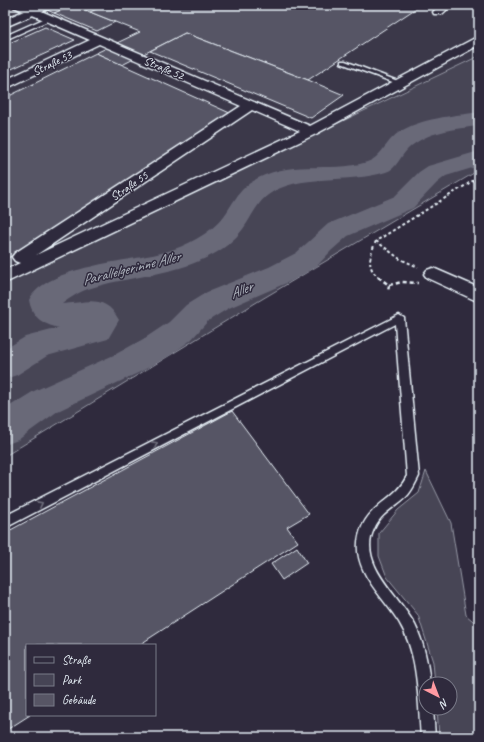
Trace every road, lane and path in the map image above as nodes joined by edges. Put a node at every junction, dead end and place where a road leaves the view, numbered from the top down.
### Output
1 (13, 5) edge
2 (18, 5) edge
3 (48, 5) edge
4 (447, 5) edge
5 (5, 8) edge
6 (33, 11) junction
7 (438, 12) dead end
8 (50, 18) junction
9 (5, 23) edge
10 (5, 38) edge
11 (99, 40) junction
12 (479, 40) edge
13 (343, 62) dead end
14 (400, 83) junction
15 (5, 85) edge
16 (252, 105) junction
17 (311, 131) junction
18 (479, 177) edge
19 (376, 241) junction
20 (5, 264) edge
21 (433, 274) joint
22 (5, 277) edge
23 (411, 282) dead end
24 (388, 284) junction
25 (388, 292) dead end
26 (479, 294) edge
27 (5, 522) edge
28 (428, 737) edge

1 - 5 street
2 - 6 street, Straße 52
3 - 6 street
4 - 7 street
6 - 8 street, Straße 52
6 - 9 street
8 - 10 lane
8 - 11 street, Straße 52
11 - 15 street, Straße 53
11 - 16 street, Straße 52
12 - 14 street
13 - 14 lane
14 - 17 street
16 - 17 street, Straße 52
16 - 20 street, Straße 55
17 - 22 street
18 - 19 path
19 - 21 path
19 - 24 path
21 - 26 street
23 - 24 path
24 - 25 path
27 -> 28 lane

